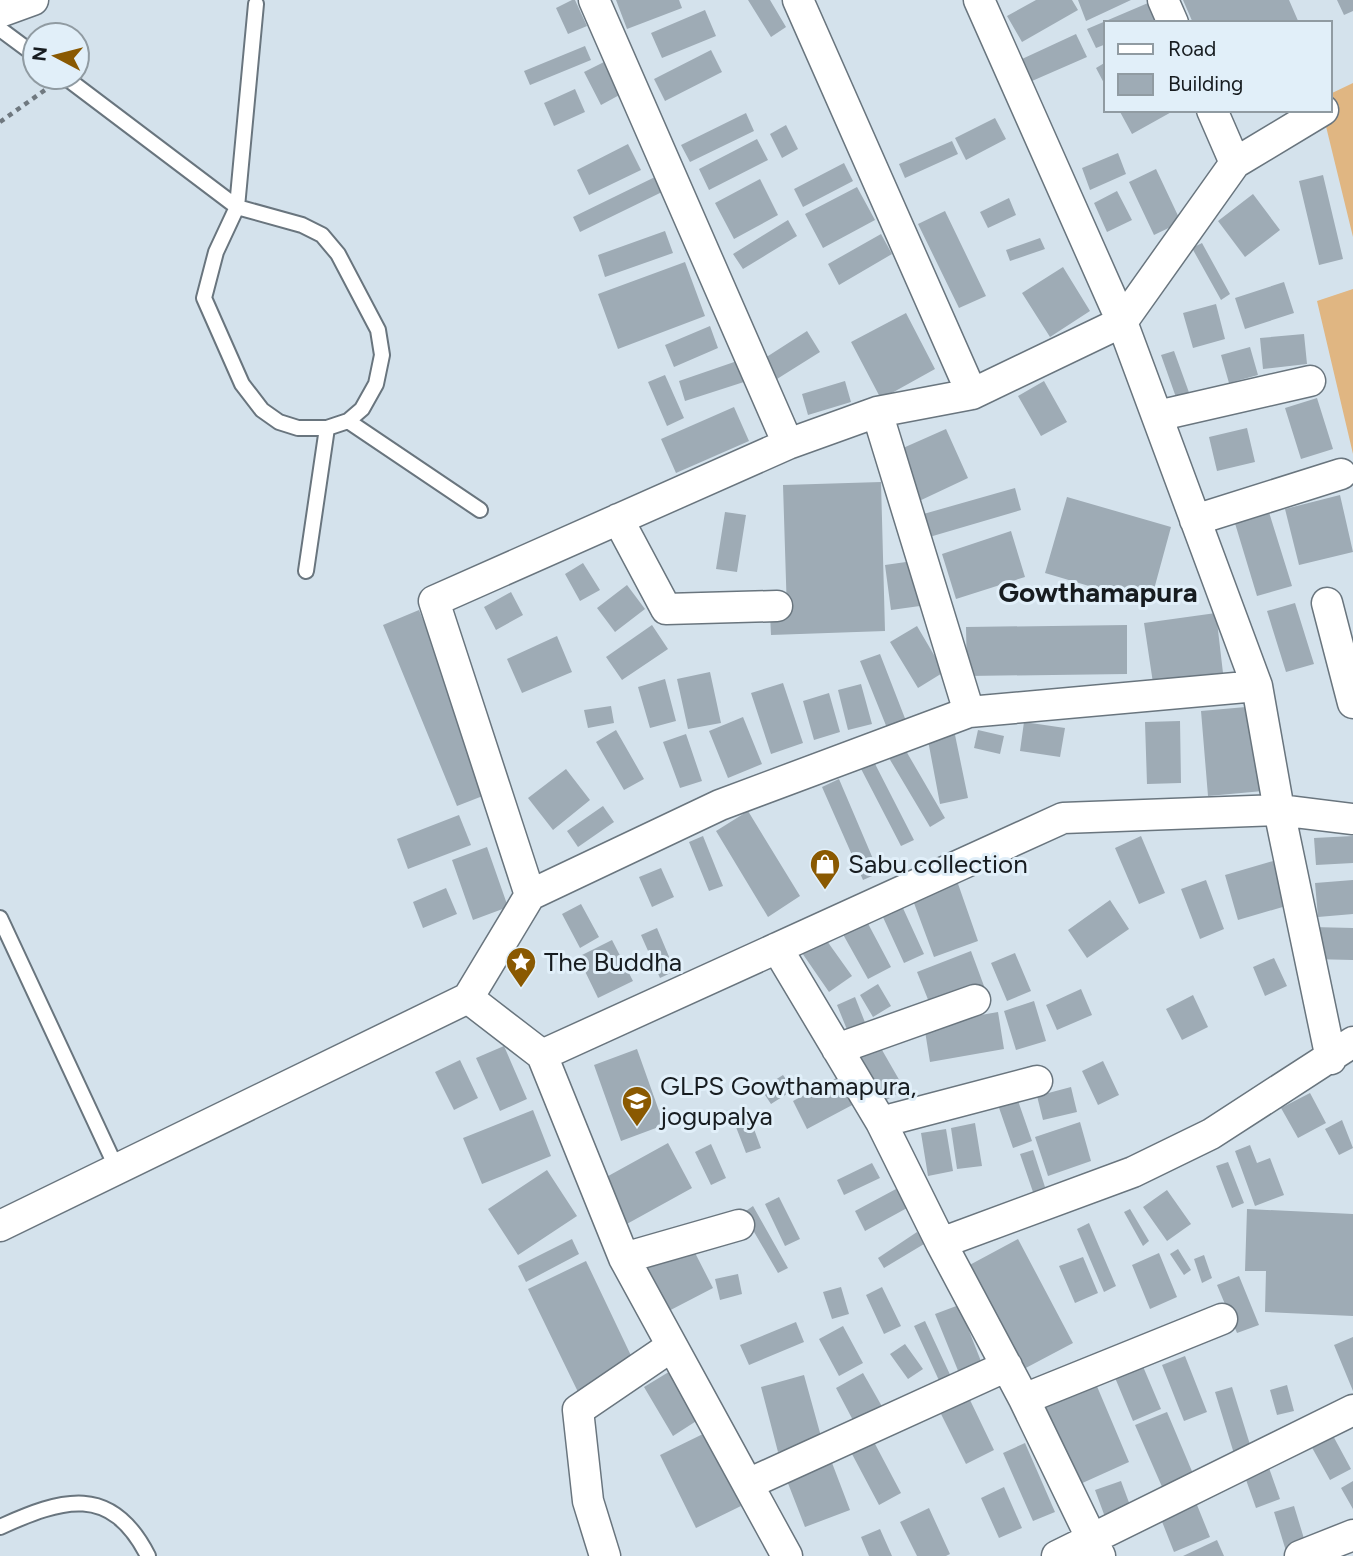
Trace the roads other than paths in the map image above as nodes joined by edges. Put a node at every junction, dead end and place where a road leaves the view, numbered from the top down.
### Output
1 (32, 0) edge
2 (594, 0) edge
3 (797, 0) edge
4 (979, 0) edge
5 (1163, 0) edge
6 (256, 4) dead end
7 (0, 12) edge
8 (1172, 21) edge
9 (0, 29) edge
10 (21, 45) edge
11 (84, 91) edge
12 (1213, 112) edge
13 (1321, 112) edge
14 (1235, 163) junction
15 (237, 207) junction
16 (1122, 322) junction
17 (1311, 381) dead end
18 (972, 394) junction
19 (877, 412) junction
20 (1157, 416) junction
21 (348, 421) junction
22 (327, 428) junction
23 (788, 444) junction
24 (1341, 474) dead end
25 (480, 510) dead end
26 (618, 519) junction
27 (1195, 520) junction
28 (306, 571) dead end
29 (1327, 603) dead end
30 (777, 606) dead end
31 (1257, 686) junction
32 (1353, 703) edge
33 (969, 712) junction
34 (1279, 810) junction
35 (1353, 819) edge
36 (530, 895) junction
37 (0, 918) edge
38 (777, 948) junction
39 (468, 998) junction
40 (975, 1000) dead end
41 (837, 1049) junction
42 (1342, 1051) edge
43 (542, 1055) junction
44 (1037, 1081) dead end
45 (881, 1122) junction
46 (117, 1169) junction
47 (739, 1225) dead end
48 (0, 1226) edge
49 (941, 1243) junction
50 (624, 1258) junction
51 (1222, 1319) dead end
52 (672, 1346) junction
53 (1007, 1366) junction
54 (1024, 1399) junction
55 (1353, 1410) edge
56 (748, 1485) junction
57 (0, 1527) edge
58 (1353, 1535) edge
59 (1097, 1546) edge
60 (148, 1556) edge
61 (606, 1556) edge
62 (787, 1556) edge
63 (1057, 1556) edge
64 (1300, 1556) edge

1 - 7 street
2 - 23 street
3 - 18 street
4 - 16 street
5 - 8 street
6 - 15 lane
9 - 10 lane
11 - 15 lane
12 - 14 street
13 - 14 street
14 - 16 street
15 - 21 lane
15 - 22 lane
16 - 18 street
16 - 20 street
17 - 20 street
18 - 19 street
19 - 23 street
19 - 33 street
20 - 27 street
21 - 22 lane
21 - 25 lane
22 - 28 lane
23 - 26 street
24 - 27 street
26 - 30 street
26 - 36 street
27 - 31 street
29 - 32 street
31 - 33 street
31 - 34 street
33 - 36 street
34 - 35 street
34 - 38 street
34 - 42 street
36 - 39 street
37 - 46 lane
38 - 41 street
38 - 43 street
39 - 43 street
39 - 46 street
40 - 41 street
41 - 45 street
42 - 49 street
43 - 50 street
44 - 45 street
45 - 49 street
46 - 48 street
47 - 50 street
49 - 53 street
50 - 52 street
51 - 54 street
52 - 56 street
52 - 61 street
53 - 54 street
53 - 56 street
54 - 59 street
55 - 59 street
56 - 62 street
57 - 60 lane
58 - 64 street
59 - 63 street

